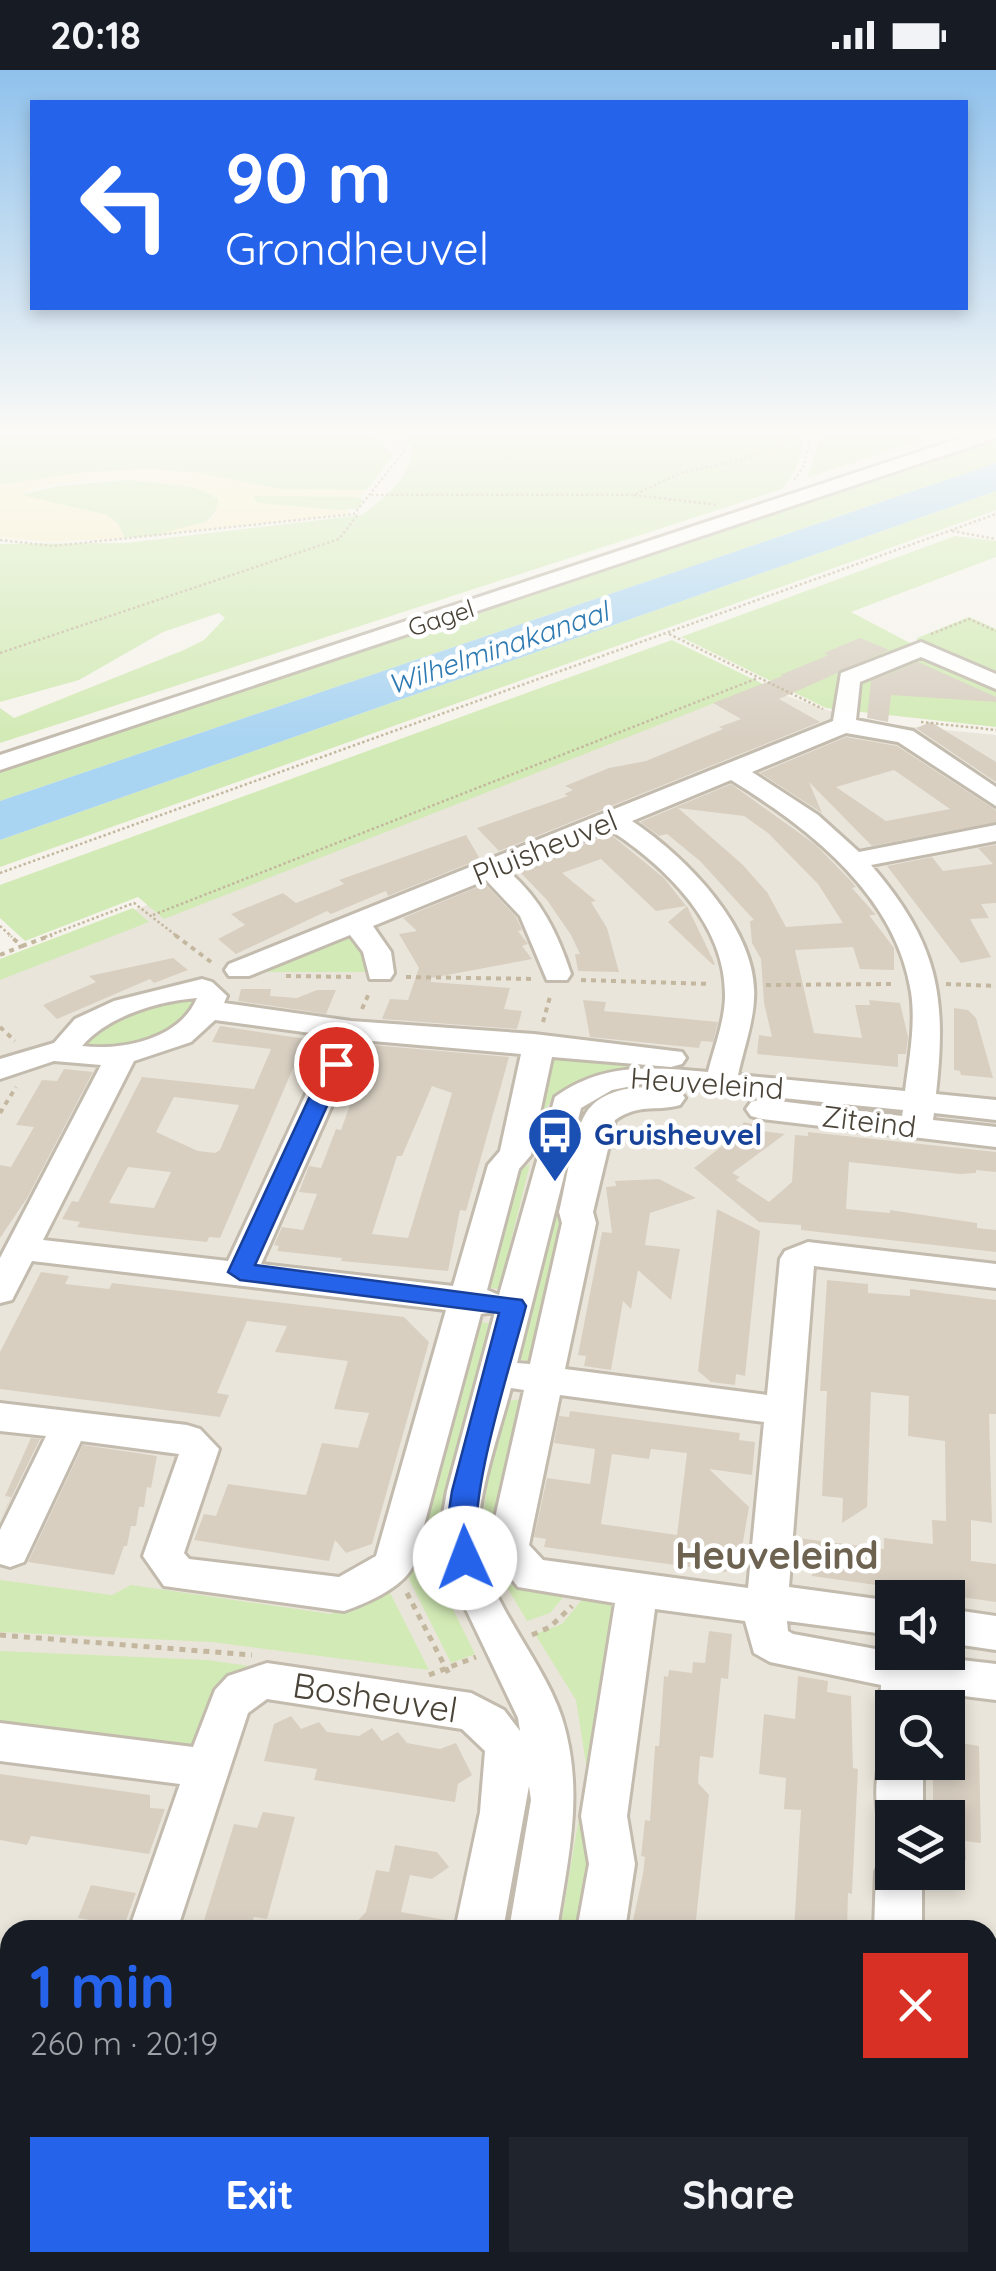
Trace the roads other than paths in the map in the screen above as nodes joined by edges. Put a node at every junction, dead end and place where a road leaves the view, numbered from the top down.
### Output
1 (689, 536) edge
2 (996, 682) edge
3 (845, 719) junction
4 (0, 763) edge
5 (733, 771) junction
6 (996, 798) edge
7 (613, 820) junction
8 (996, 833) edge
9 (856, 860) junction
10 (490, 870) junction
11 (356, 925) junction
12 (378, 975) road end
13 (556, 977) road end
14 (221, 985) junction
15 (352, 1030) junction
16 (534, 1043) junction
17 (64, 1051) junction
18 (122, 1054) junction
19 (0, 1070) edge
20 (722, 1073) junction
21 (996, 1090) edge
22 (919, 1104) junction
23 (996, 1110) edge
24 (996, 1137) edge
25 (24, 1248) junction
26 (240, 1272) junction
27 (996, 1276) edge
28 (0, 1290) edge
29 (468, 1300) junction
30 (513, 1306) junction
31 (496, 1373) junction
32 (548, 1380) junction
33 (782, 1411) junction
34 (0, 1416) edge
35 (69, 1427) junction
36 (10, 1551) dead end
37 (636, 1590) junction
38 (764, 1606) junction
39 (875, 1616) edge
40 (965, 1628) edge
41 (996, 1633) edge
42 (996, 1682) edge
43 (902, 1689) edge
44 (0, 1742) edge
45 (207, 1768) junction
46 (899, 1890) edge
47 (157, 1920) edge
48 (480, 1920) edge
49 (535, 1920) edge
50 (603, 1920) edge
51 (898, 1920) edge

1 - 4 street, Gagel
2 - 3 street
3 - 5 street, Pluisheuvel
3 - 6 street
5 - 7 street, Pluisheuvel
5 - 9 street
7 - 10 street, Pluisheuvel
7 - 20 street
8 - 9 street
9 - 22 street
10 - 11 street, Pluisheuvel
10 - 13 street
11 - 12 street
11 - 14 street, Pluisheuvel
14 - 15 street
14 - 17 street
14 - 18 street
15 - 16 street
15 - 26 street
16 - 20 street
16 - 29 street
17 - 18 street
17 - 19 street
18 - 25 street
20 - 22 street, Heuveleind
20 - 30 street, Heuveleind
21 - 22 street
22 - 23 street, Heuveleind
22 - 24 street, Ziteind
22 - 32 street, Ziteind
25 - 26 street
25 - 28 street
26 - 29 street
27 - 33 street
29 - 30 street
29 - 35 street
30 - 31 street, Heuveleind
31 - 32 street
31 - 49 street, Heuveleind
32 - 33 street
32 - 37 street
33 - 38 street
34 - 35 street
35 - 36 street
37 - 38 street
37 - 50 street
38 - 39 street
38 - 43 street
40 - 41 street
42 - 43 street
44 - 45 street
45 - 47 street
45 - 48 street, Bosheuvel
46 - 51 street

